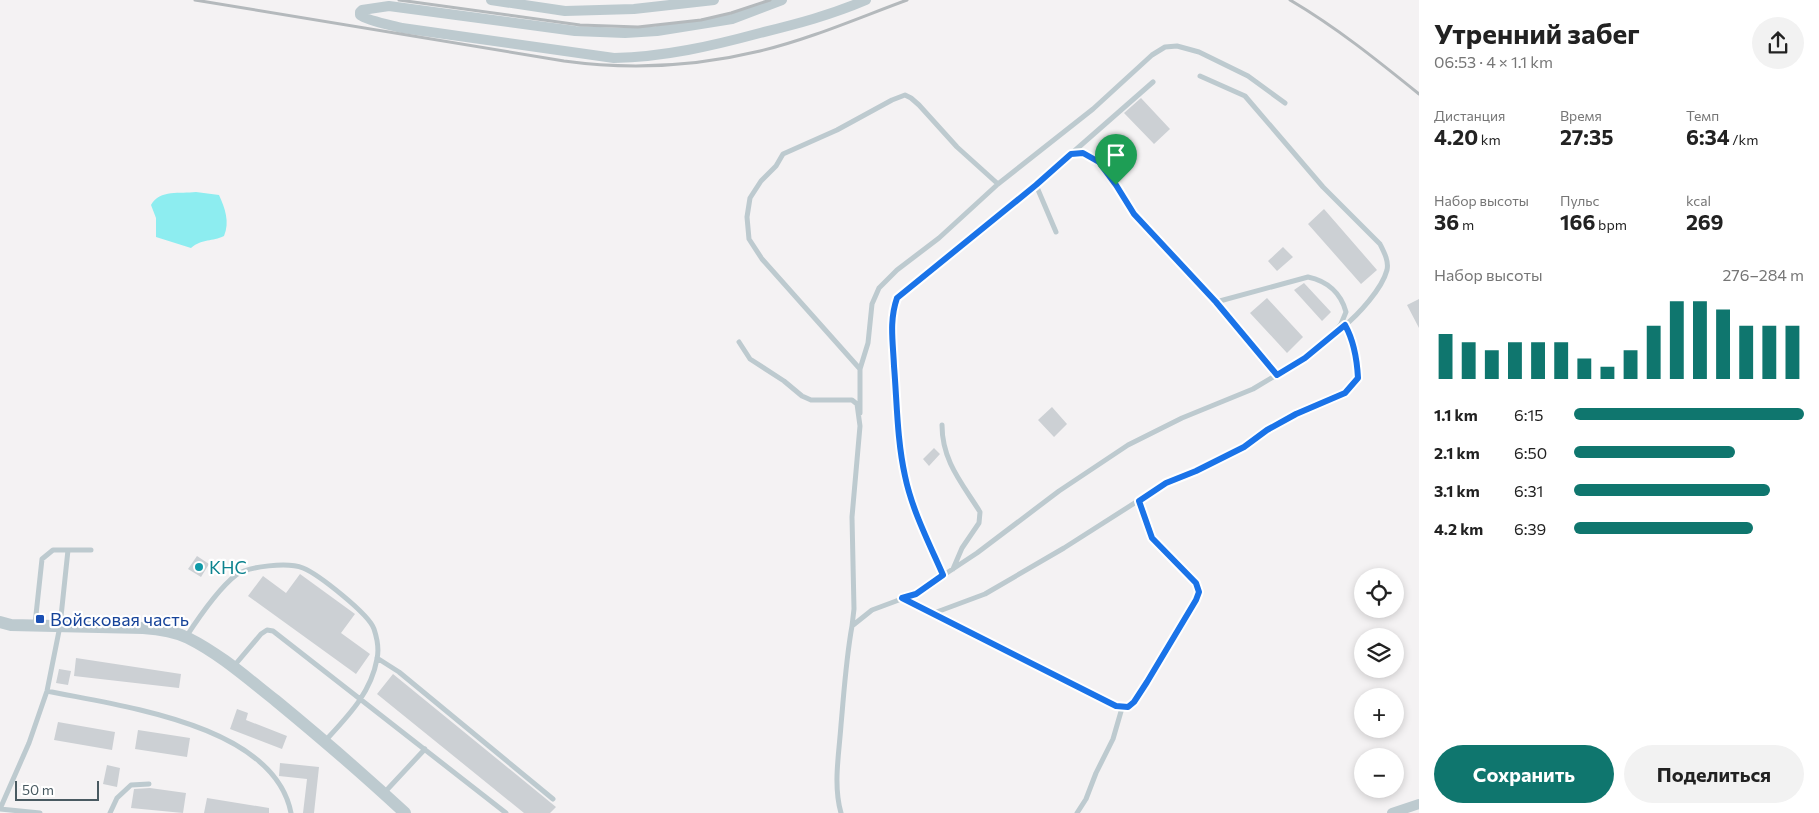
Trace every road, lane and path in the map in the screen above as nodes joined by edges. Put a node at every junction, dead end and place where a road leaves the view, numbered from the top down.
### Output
1 (491, 0) edge
2 (714, 0) edge
3 (782, 0) edge
4 (866, 0) edge
5 (1200, 76) dead end
6 (1153, 82) dead end
7 (1286, 103) dead end
8 (1071, 154) junction
9 (998, 184) junction
10 (1036, 185) junction
11 (1056, 232) dead end
12 (1216, 302) junction
13 (1345, 325) junction
14 (1333, 334) junction
15 (739, 342) dead end
16 (860, 369) junction
17 (1277, 375) junction
18 (860, 413) junction
19 (942, 425) dead end
20 (1139, 501) junction
21 (68, 550) junction
22 (90, 550) dead end
23 (952, 570) junction
24 (943, 575) junction
25 (902, 598) junction
26 (934, 613) junction
27 (0, 622) edge
28 (35, 625) junction
29 (60, 626) junction
30 (852, 626) junction
31 (186, 637) junction
32 (378, 658) junction
33 (234, 666) junction
34 (48, 691) junction
35 (362, 699) junction
36 (1122, 708) junction
37 (325, 741) junction
38 (426, 749) junction
39 (149, 784) dead end
40 (384, 793) junction
41 (553, 799) dead end
42 (1419, 804) edge
43 (0, 809) edge
44 (40, 813) edge
45 (110, 813) edge
46 (291, 813) edge
47 (405, 813) edge
48 (506, 813) edge
49 (841, 813) edge
50 (1077, 813) edge
51 (1392, 813) edge

1 - 2 street
3 - 4 street
5 - 13 lane
6 - 8 lane
7 - 9 lane
8 - 10 lane
8 - 12 lane
9 - 16 lane
9 - 16 lane
10 - 11 lane
10 - 24 lane
12 - 14 lane
12 - 17 lane
13 - 14 lane
13 - 20 lane
14 - 17 lane
15 - 18 lane
16 - 18 lane
17 - 23 lane
18 - 30 lane
19 - 23 lane
20 - 26 lane
20 - 36 lane
21 - 22 lane
21 - 28 lane
21 - 29 lane
23 - 24 lane
24 - 25 lane
25 - 26 lane
25 - 30 lane
26 - 36 lane
27 - 28 street
28 - 29 street
29 - 31 street
29 - 34 lane
30 - 49 lane
31 - 32 lane
31 - 33 street
32 - 35 lane
32 - 41 lane
33 - 35 lane
33 - 37 street
34 - 43 lane
34 - 46 lane
35 - 37 lane
35 - 38 lane
36 - 50 lane
37 - 40 street
38 - 40 lane
38 - 48 lane
39 - 45 lane
40 - 47 street
42 - 51 street
43 - 44 lane

